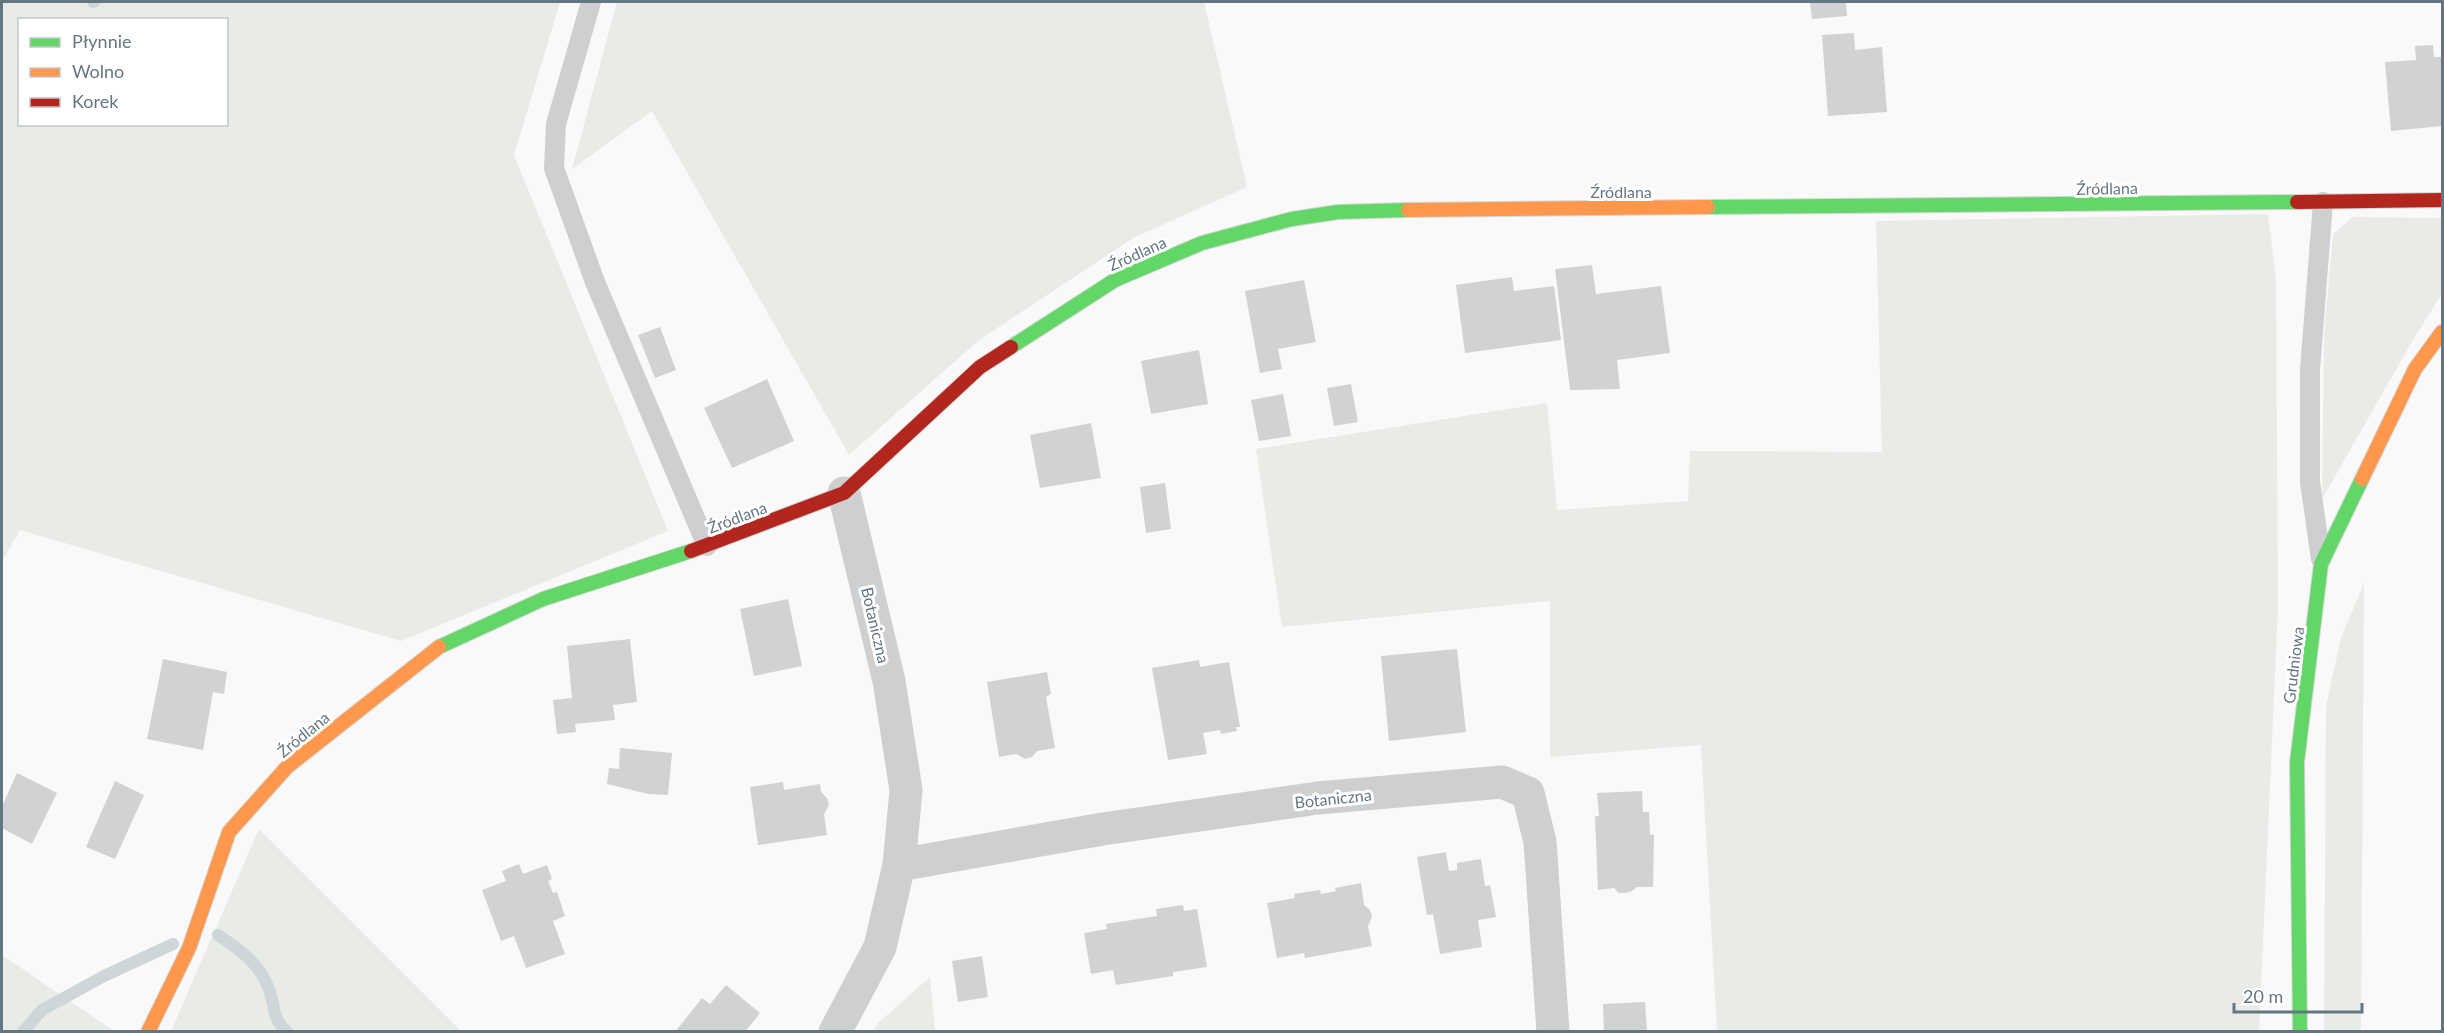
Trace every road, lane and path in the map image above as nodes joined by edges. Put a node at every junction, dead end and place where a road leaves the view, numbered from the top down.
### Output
1 (591, 2) edge
2 (2442, 200) edge
3 (2323, 202) junction
4 (2442, 332) edge
5 (844, 493) junction
6 (707, 546) junction
7 (2321, 564) junction
8 (900, 865) junction
9 (148, 1032) edge
10 (835, 1032) edge
11 (1552, 1032) edge
12 (2300, 1032) edge

1 - 6 lane
2 - 3 street, Źródlana
3 - 5 street, Źródlana
3 - 7 lane
4 - 7 street, Grudniowa
5 - 6 street, Źródlana
5 - 8 street, Botaniczna
6 - 9 street, Źródlana
7 - 12 street, Grudniowa
8 - 10 street, Botaniczna
8 - 11 street, Botaniczna

